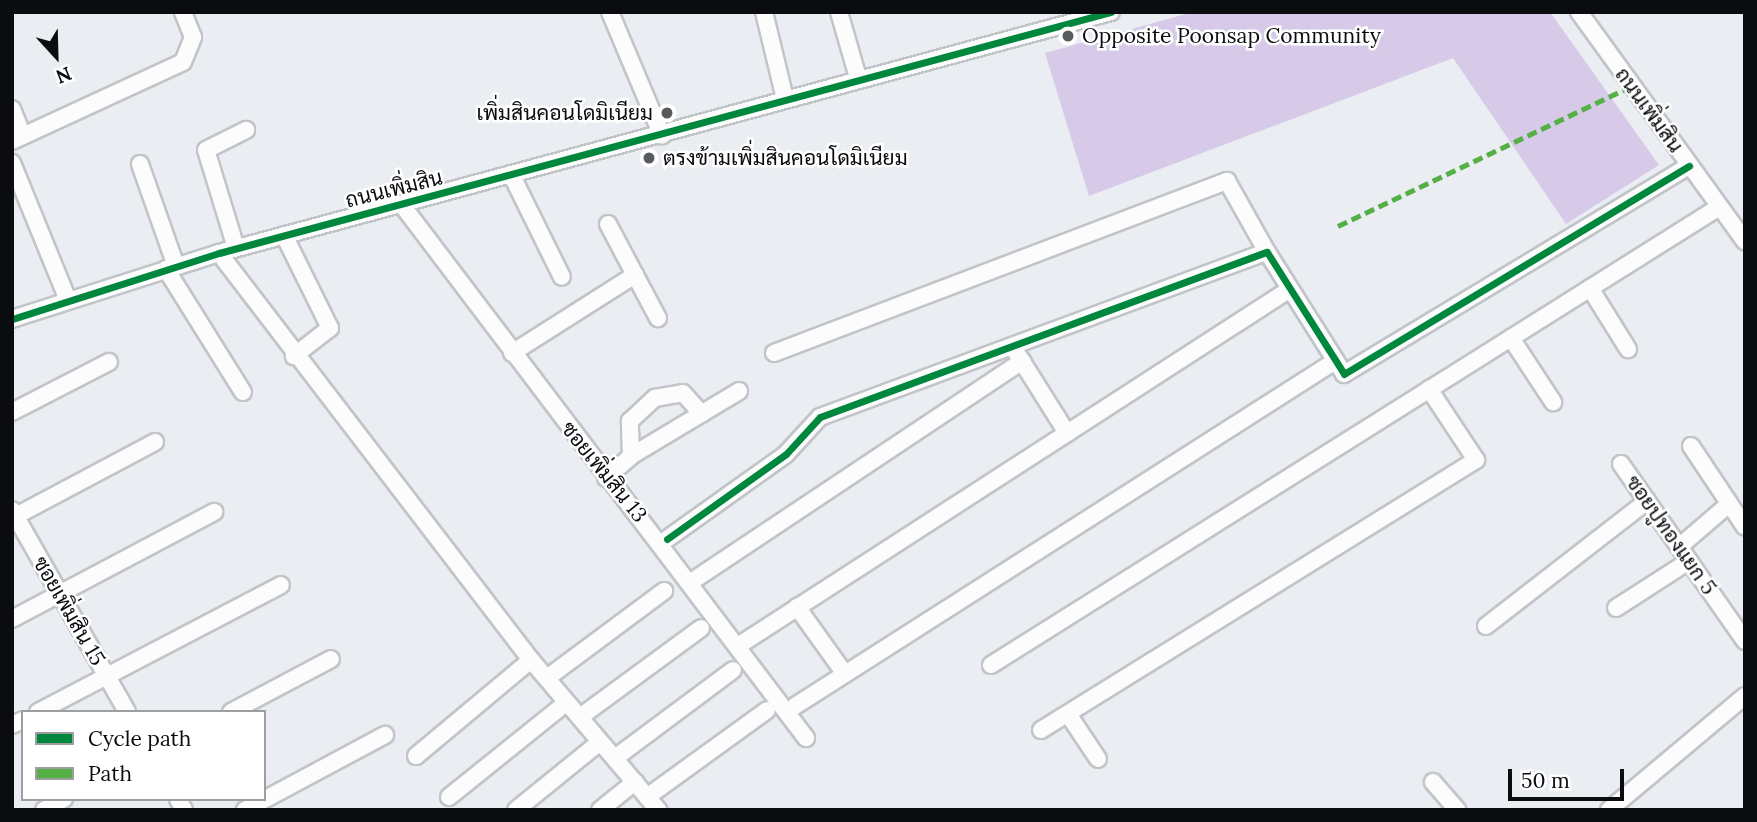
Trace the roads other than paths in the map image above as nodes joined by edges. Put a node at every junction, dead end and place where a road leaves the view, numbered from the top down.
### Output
1 (183, 12) edge
2 (610, 12) edge
3 (764, 12) edge
4 (839, 12) edge
5 (1111, 12) edge
6 (1579, 12) edge
7 (1074, 16) edge
8 (858, 78) junction
9 (785, 99) junction
10 (12, 108) edge
11 (246, 130) dead end
12 (662, 136) junction
13 (18, 139) edge
14 (12, 163) edge
15 (140, 164) dead end
16 (1689, 166) junction
17 (513, 178) junction
18 (402, 205) junction
19 (1718, 207) junction
20 (608, 224) dead end
21 (284, 235) junction
22 (1745, 241) edge
23 (236, 248) junction
24 (1267, 252) junction
25 (219, 253) junction
26 (171, 268) junction
27 (635, 275) junction
28 (562, 277) dead end
29 (1590, 288) junction
30 (1290, 289) junction
31 (67, 298) junction
32 (658, 318) dead end
33 (12, 319) edge
34 (1511, 338) junction
35 (1012, 346) junction
36 (1628, 349) dead end
37 (512, 353) junction
38 (774, 353) dead end
39 (294, 356) junction
40 (1022, 361) junction
41 (1335, 361) junction
42 (109, 362) dead end
43 (1429, 389) junction
44 (740, 391) dead end
45 (243, 392) dead end
46 (1553, 402) dead end
47 (12, 412) edge
48 (702, 414) junction
49 (1067, 433) junction
50 (155, 442) dead end
51 (1691, 446) dead end
52 (631, 456) junction
53 (1621, 464) dead end
54 (606, 478) junction
55 (1647, 501) junction
56 (1729, 504) junction
57 (214, 512) dead end
58 (13, 515) edge
59 (1745, 527) edge
60 (667, 539) dead end
61 (1679, 547) junction
62 (1689, 561) junction
63 (697, 578) dead end
64 (281, 585) dead end
65 (664, 591) dead end
66 (60, 594) junction
67 (797, 607) junction
68 (1616, 608) dead end
69 (12, 619) edge
70 (1486, 626) dead end
71 (701, 628) dead end
72 (1745, 641) edge
73 (744, 642) dead end
74 (331, 659) dead end
75 (531, 660) junction
76 (991, 665) dead end
77 (733, 670) dead end
78 (845, 674) junction
79 (106, 675) junction
80 (547, 678) junction
81 (1745, 696) edge
82 (567, 702) junction
83 (795, 706) dead end
84 (767, 709) dead end
85 (42, 710) edge
86 (126, 710) edge
87 (235, 710) edge
88 (1068, 713) junction
89 (580, 717) junction
90 (1041, 730) dead end
91 (385, 735) dead end
92 (806, 738) dead end
93 (600, 741) junction
94 (416, 756) dead end
95 (615, 758) junction
96 (1098, 760) dead end
97 (635, 782) junction
98 (1433, 782) dead end
99 (449, 797) dead end
100 (648, 797) junction
101 (266, 799) edge
102 (60, 801) edge
103 (262, 801) edge
104 (44, 810) edge
105 (245, 810) edge
106 (516, 810) edge
107 (600, 810) edge
108 (659, 810) edge
109 (1457, 810) edge
110 (1609, 810) edge

1 - 13 street
2 - 12 street
3 - 9 street
4 - 8 street
5 - 7 street, ถนนเพิ่มสิน
6 - 16 street, ถนนเพิ่มสิน
7 - 8 street, ถนนเพิ่มสิน
8 - 9 street, ถนนเพิ่มสิน
9 - 12 street, ถนนเพิ่มสิน
10 - 13 street
11 - 23 street
12 - 17 street, ถนนเพิ่มสิน
14 - 31 street
15 - 26 street
16 - 19 street, ถนนเพิ่มสิน
16 - 41 street
17 - 18 street, ถนนเพิ่มสิน
17 - 28 street
18 - 21 street, ถนนเพิ่มสิน
18 - 37 street, ซอยเพิ่มสิน 13
19 - 22 street, ถนนเพิ่มสิน
19 - 29 street
20 - 27 street
21 - 23 street, ถนนเพิ่มสิน
21 - 39 street
23 - 25 street, ถนนเพิ่มสิน
24 - 30 street
24 - 35 street
24 - 38 street
25 - 26 street, ถนนเพิ่มสิน
25 - 39 street
26 - 31 street, ถนนเพิ่มสิน
26 - 45 street
27 - 32 street
27 - 37 street
29 - 34 street
29 - 36 street
30 - 41 street
30 - 49 street
31 - 33 street, ถนนเพิ่มสิน
34 - 43 street
34 - 46 street
35 - 40 street
35 - 60 street
37 - 54 street, ซอยเพิ่มสิน 13
39 - 75 street
40 - 49 street
40 - 63 street
41 - 78 street
42 - 47 street
43 - 76 street
43 - 88 street
44 - 48 street
48 - 52 street
48 - 52 street
49 - 67 street
50 - 58 street
51 - 56 street
52 - 54 street
53 - 55 street, ซอยปูทองแยก 5
54 - 92 street, ซอยเพิ่มสิน 13
55 - 61 street, ซอยปูทองแยก 5
55 - 70 street
56 - 59 street
56 - 61 street
57 - 66 street
58 - 66 street, ซอยเพิ่มสิน 15
61 - 62 street, ซอยปูทองแยก 5
62 - 68 street
62 - 72 street, ซอยปูทองแยก 5
64 - 79 street
65 - 80 street
66 - 69 street
66 - 79 street, ซอยเพิ่มสิน 15
67 - 73 street
67 - 78 street
71 - 89 street
74 - 87 street
75 - 80 street
75 - 94 street
77 - 95 street
78 - 83 street
79 - 85 street
79 - 86 street, ซอยเพิ่มสิน 15
80 - 82 street
81 - 110 street
82 - 89 street
82 - 99 street
84 - 100 street
88 - 90 street
88 - 96 street
89 - 93 street
91 - 101 street
93 - 95 street
93 - 106 street
95 - 97 street
97 - 100 street
97 - 107 street
98 - 109 street
100 - 108 street
102 - 104 street
103 - 105 street

